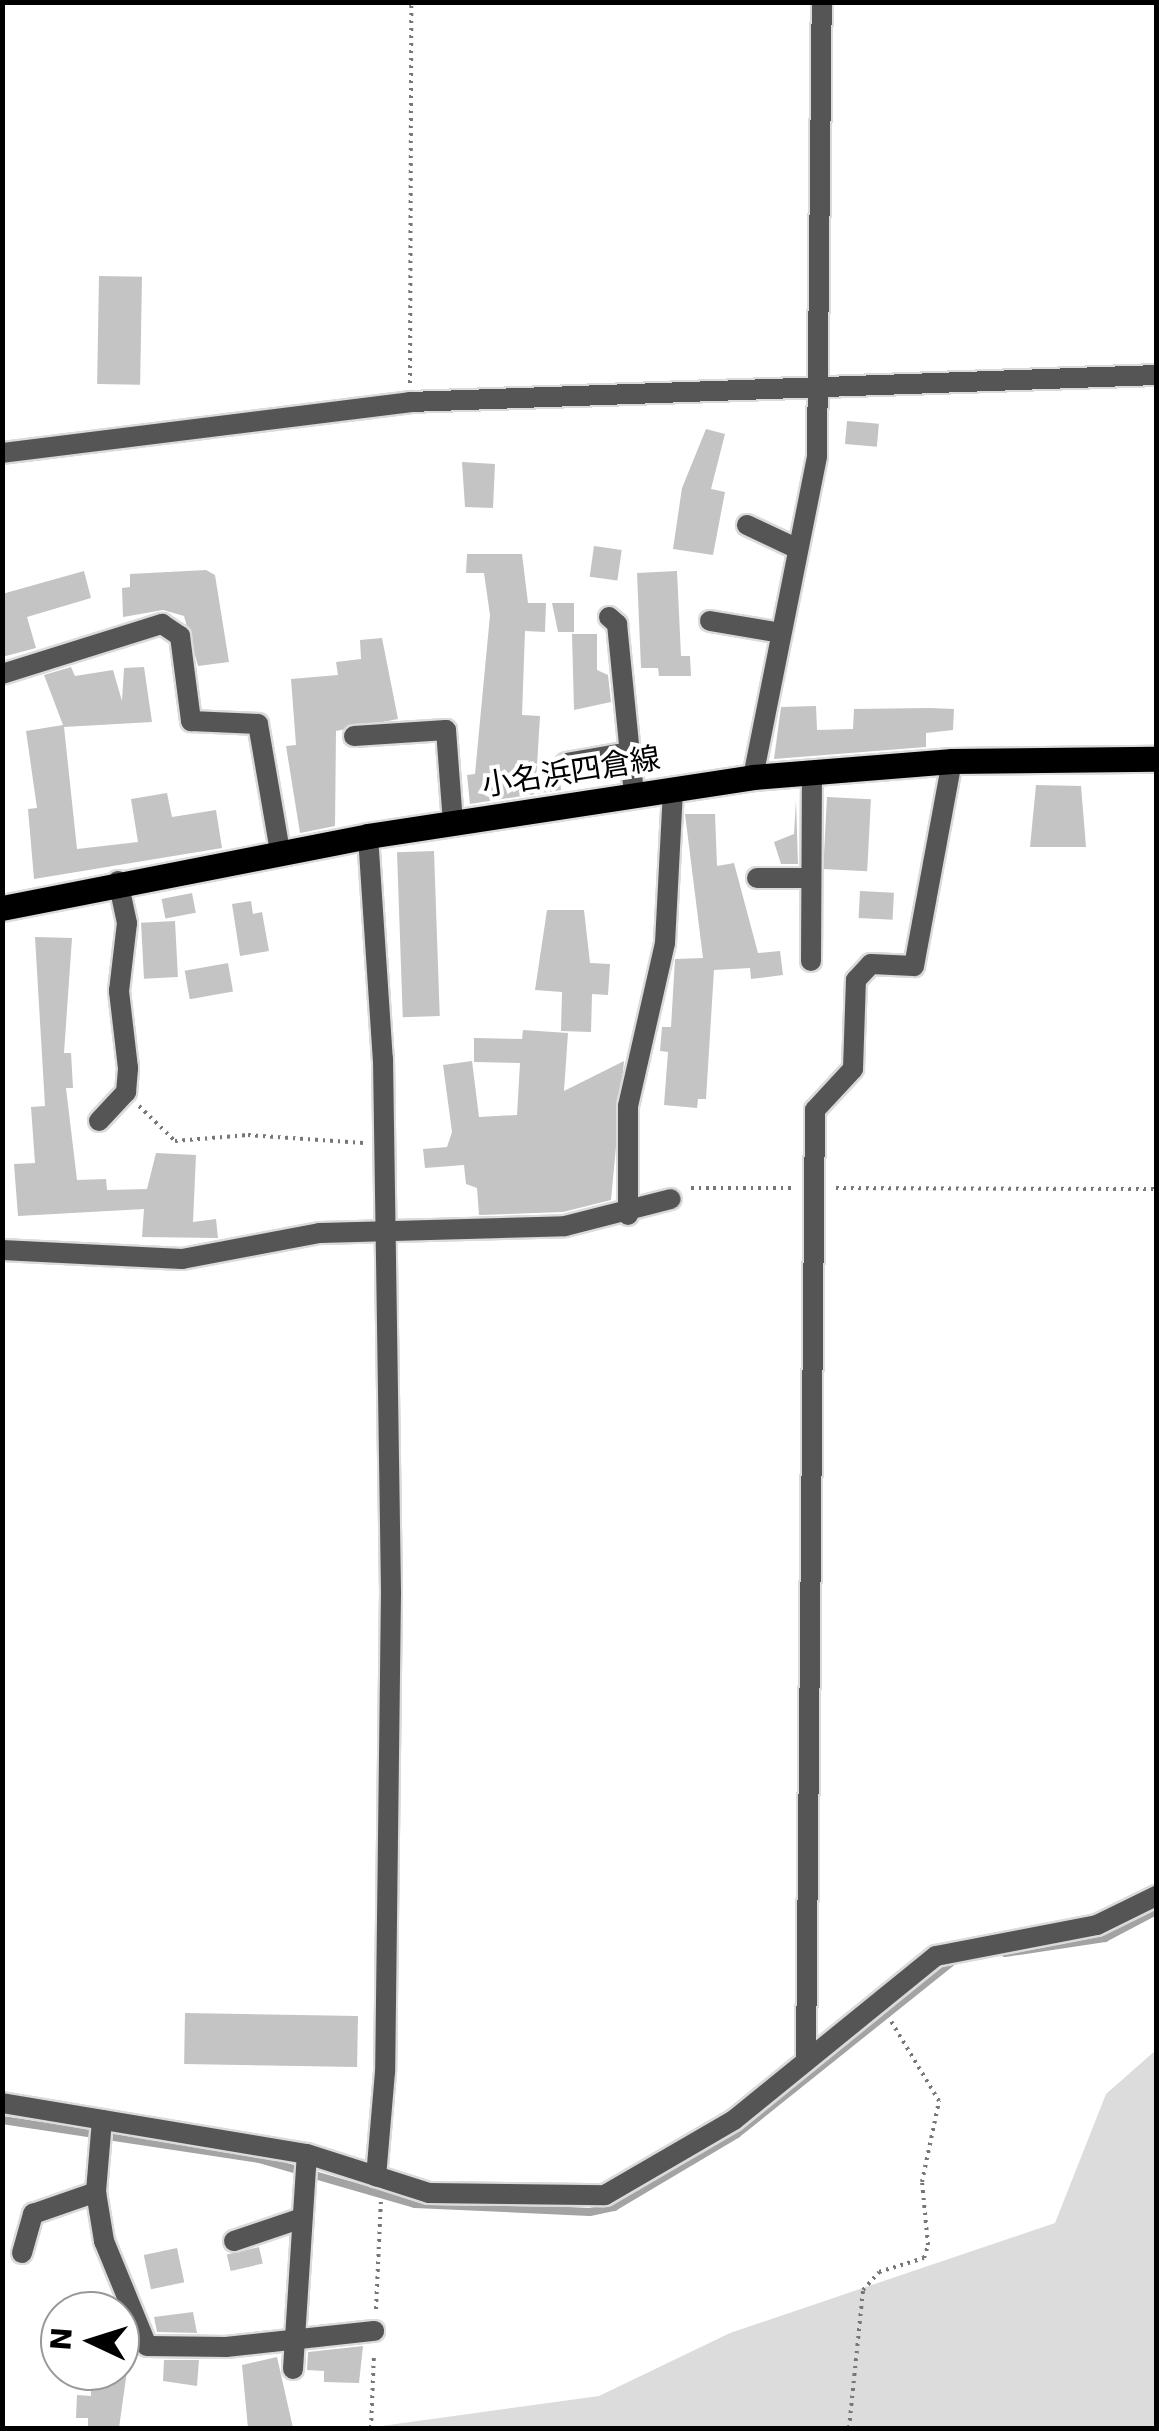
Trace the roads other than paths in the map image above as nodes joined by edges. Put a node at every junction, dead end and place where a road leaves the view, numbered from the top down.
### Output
1 (822, 2) edge
2 (1156, 375) edge
3 (821, 382) junction
4 (2, 453) edge
5 (746, 525) dead end
6 (798, 549) junction
7 (609, 617) dead end
8 (710, 622) dead end
9 (776, 632) junction
10 (2, 674) edge
11 (354, 736) dead end
12 (629, 752) junction
13 (1156, 759) edge
14 (952, 760) junction
15 (566, 762) dead end
16 (812, 771) junction
17 (753, 777) junction
18 (673, 789) junction
19 (634, 794) junction
20 (452, 823) junction
21 (368, 836) junction
22 (280, 852) junction
23 (757, 878) dead end
24 (810, 878) junction
25 (118, 880) junction
26 (2, 908) edge
27 (811, 961) dead end
28 (100, 1122) dead end
29 (671, 1199) road end
30 (628, 1214) junction
31 (386, 1234) junction
32 (2, 1250) edge
33 (1156, 1896) edge
34 (806, 2060) junction
35 (2, 2102) edge
36 (101, 2130) junction
37 (306, 2166) junction
38 (376, 2177) junction
39 (96, 2192) junction
40 (302, 2218) junction
41 (234, 2241) dead end
42 (22, 2253) dead end
43 (374, 2330) dead end
44 (296, 2336) junction
45 (293, 2369) dead end

1 - 3 street
2 - 3 street
3 - 4 street
3 - 6 street
5 - 6 street
6 - 9 street
7 - 12 street
8 - 9 street
9 - 17 street
10 - 22 street
11 - 20 street
12 - 15 street
12 - 19 street
13 - 14 main road, 小名浜四倉線
14 - 16 main road, 小名浜四倉線
14 - 34 street
16 - 17 main road, 小名浜四倉線
16 - 24 street
17 - 18 main road, 小名浜四倉線
18 - 19 main road, 小名浜四倉線
18 - 30 street
19 - 20 main road, 小名浜四倉線
20 - 21 main road, 小名浜四倉線
21 - 22 main road, 小名浜四倉線
21 - 31 street
22 - 25 main road, 小名浜四倉線
23 - 24 street
24 - 27 street
25 - 26 main road, 小名浜四倉線
25 - 28 street
29 - 30 street
30 - 31 street
31 - 32 street
31 - 38 street
33 - 34 street
34 - 38 street
35 - 36 street
36 - 37 street
36 - 39 street
37 - 38 street
37 - 40 street
39 - 42 street
39 - 44 street
40 - 41 street
40 - 44 street
43 - 44 street
44 - 45 street

